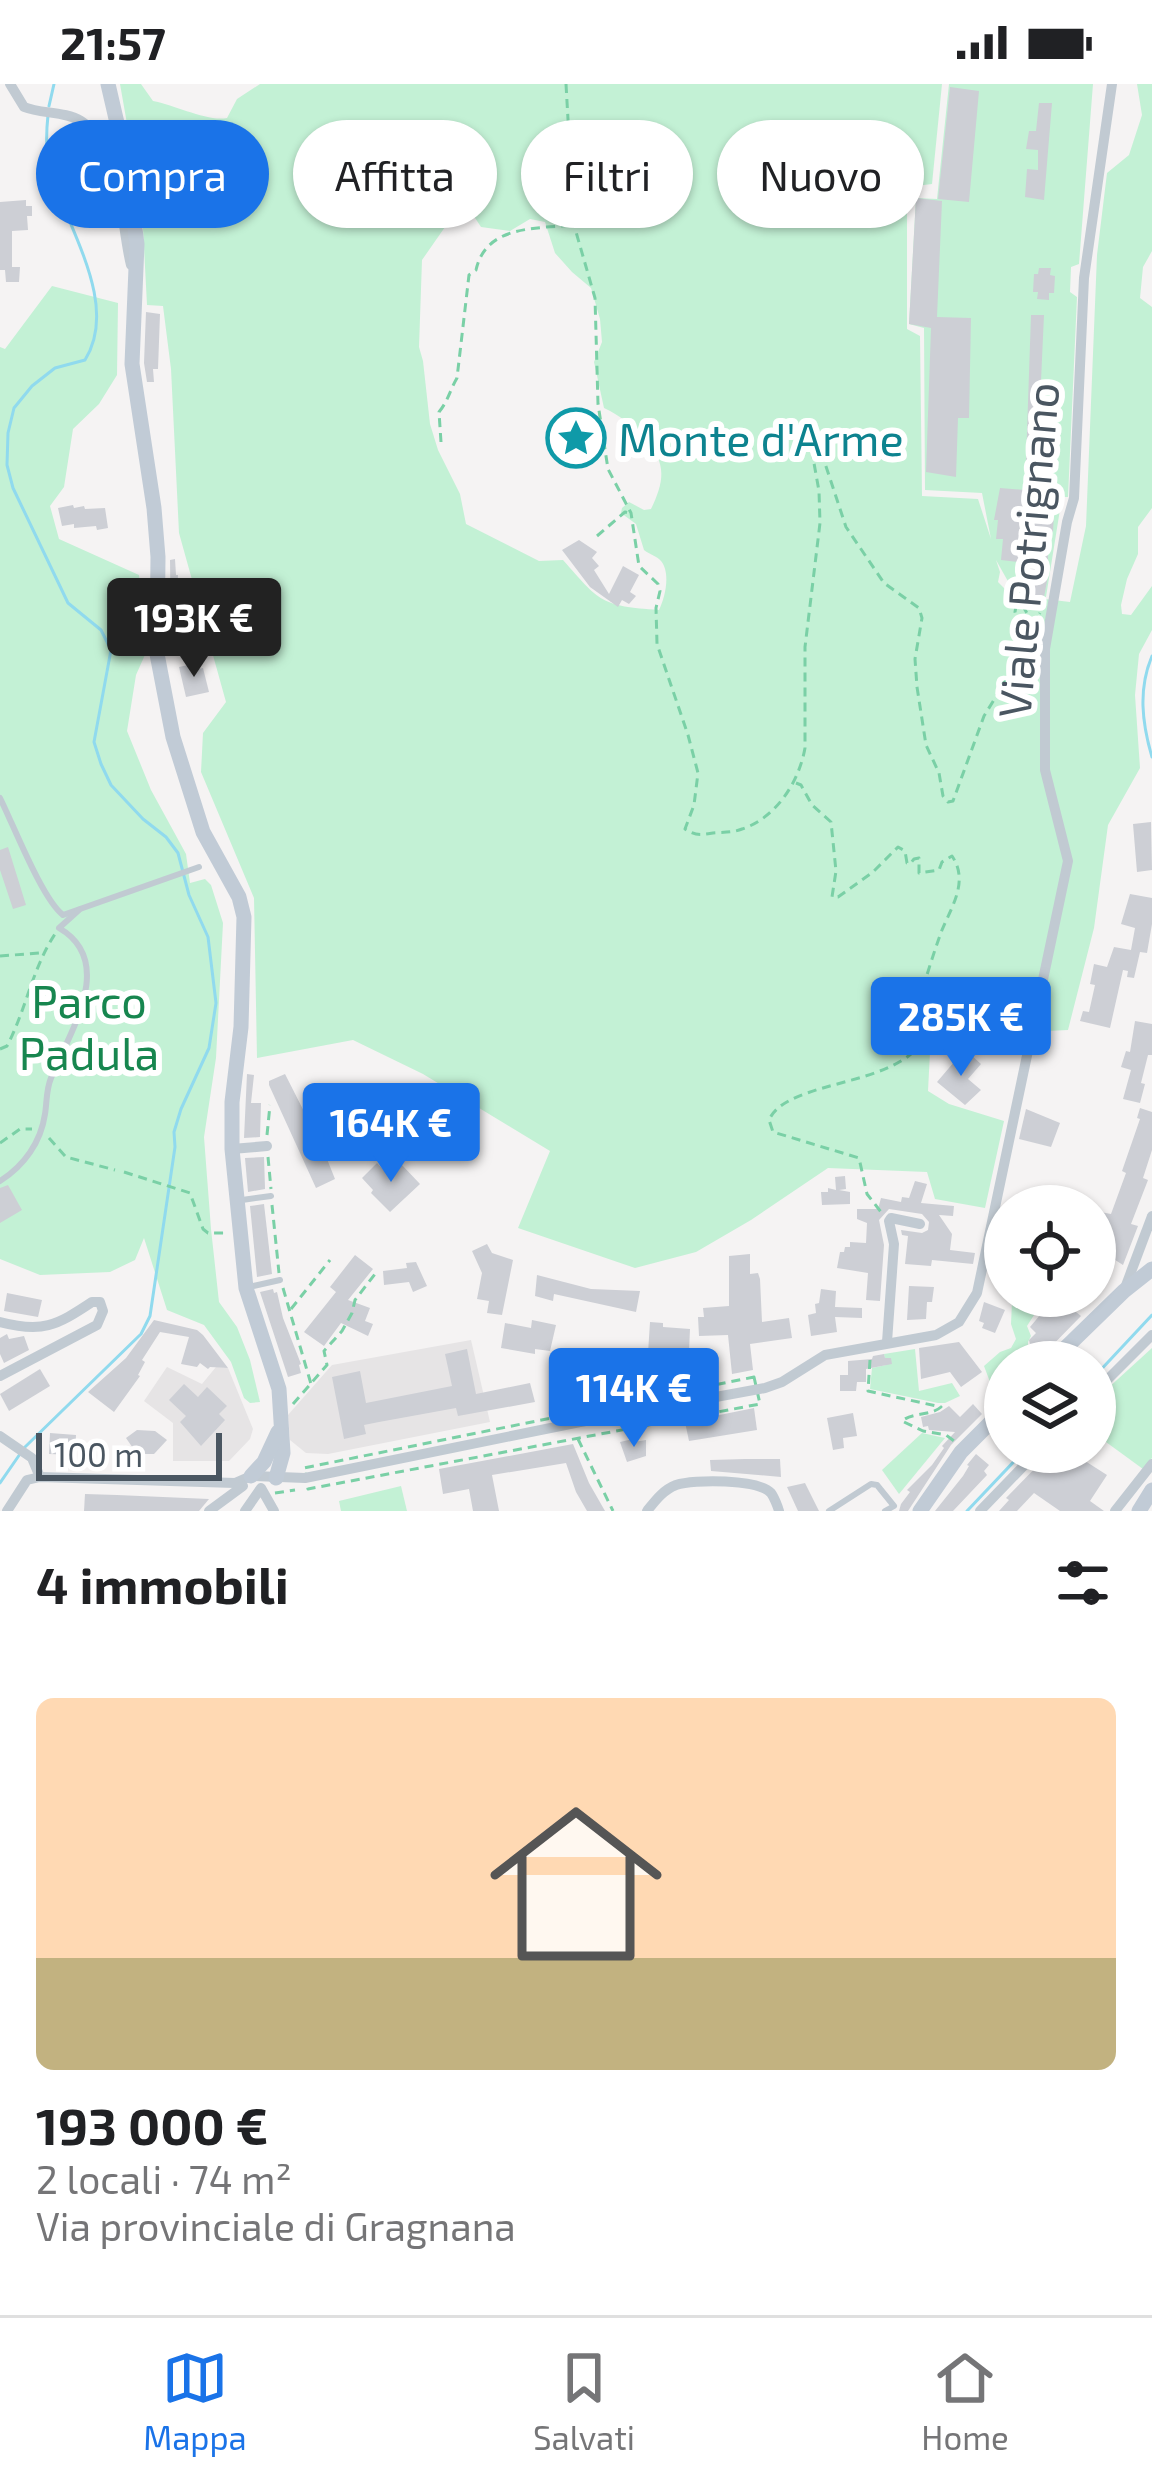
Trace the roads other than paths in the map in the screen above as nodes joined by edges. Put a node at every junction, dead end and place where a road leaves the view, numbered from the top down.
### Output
1 (10, 84) edge
2 (108, 84) edge
3 (1112, 84) edge
4 (136, 267) junction
5 (0, 798) edge
6 (199, 867) dead end
7 (79, 910) junction
8 (267, 1146) road end
9 (232, 1149) junction
10 (0, 1181) edge
11 (272, 1196) road end
12 (238, 1201) junction
13 (1152, 1216) edge
14 (920, 1224) dead end
15 (1152, 1269) edge
16 (280, 1280) road end
17 (246, 1288) junction
18 (1124, 1291) junction
19 (0, 1322) edge
20 (1152, 1335) edge
21 (1073, 1341) edge
22 (887, 1342) junction
23 (1116, 1371) edge
24 (0, 1376) edge
25 (286, 1413) junction
26 (984, 1429) edge
27 (3, 1439) edge
28 (1152, 1464) edge
29 (1017, 1473) edge
30 (40, 1477) junction
31 (253, 1482) junction
32 (1152, 1490) edge
33 (7, 1511) edge
34 (208, 1511) edge
35 (245, 1511) edge
36 (274, 1511) edge
37 (647, 1511) edge
38 (779, 1511) edge
39 (829, 1511) edge
40 (885, 1511) edge
41 (920, 1511) edge
42 (980, 1511) edge
43 (1115, 1511) edge
44 (1138, 1511) edge

1 - 4 street
2 - 4 main road
3 - 22 street, Viale Potrignano
4 - 9 main road
5 - 7 lane
6 - 7 lane
7 - 10 lane
8 - 9 street
9 - 12 main road
11 - 12 lane
12 - 17 main road
13 - 18 street
14 - 22 street
15 - 18 main road
16 - 17 lane
17 - 25 main road
18 - 21 main road
19 - 24 street
20 - 23 street
22 - 31 street, Viale Potrignano
25 - 31 main road
25 - 31 main road
26 - 41 main road
27 - 30 street
28 - 43 street
29 - 42 street
30 - 31 street, Viale Potrignano
30 - 33 street
31 - 34 street
31 - 35 street
31 - 36 street
32 - 44 main road
37 - 38 street
39 - 40 lane

